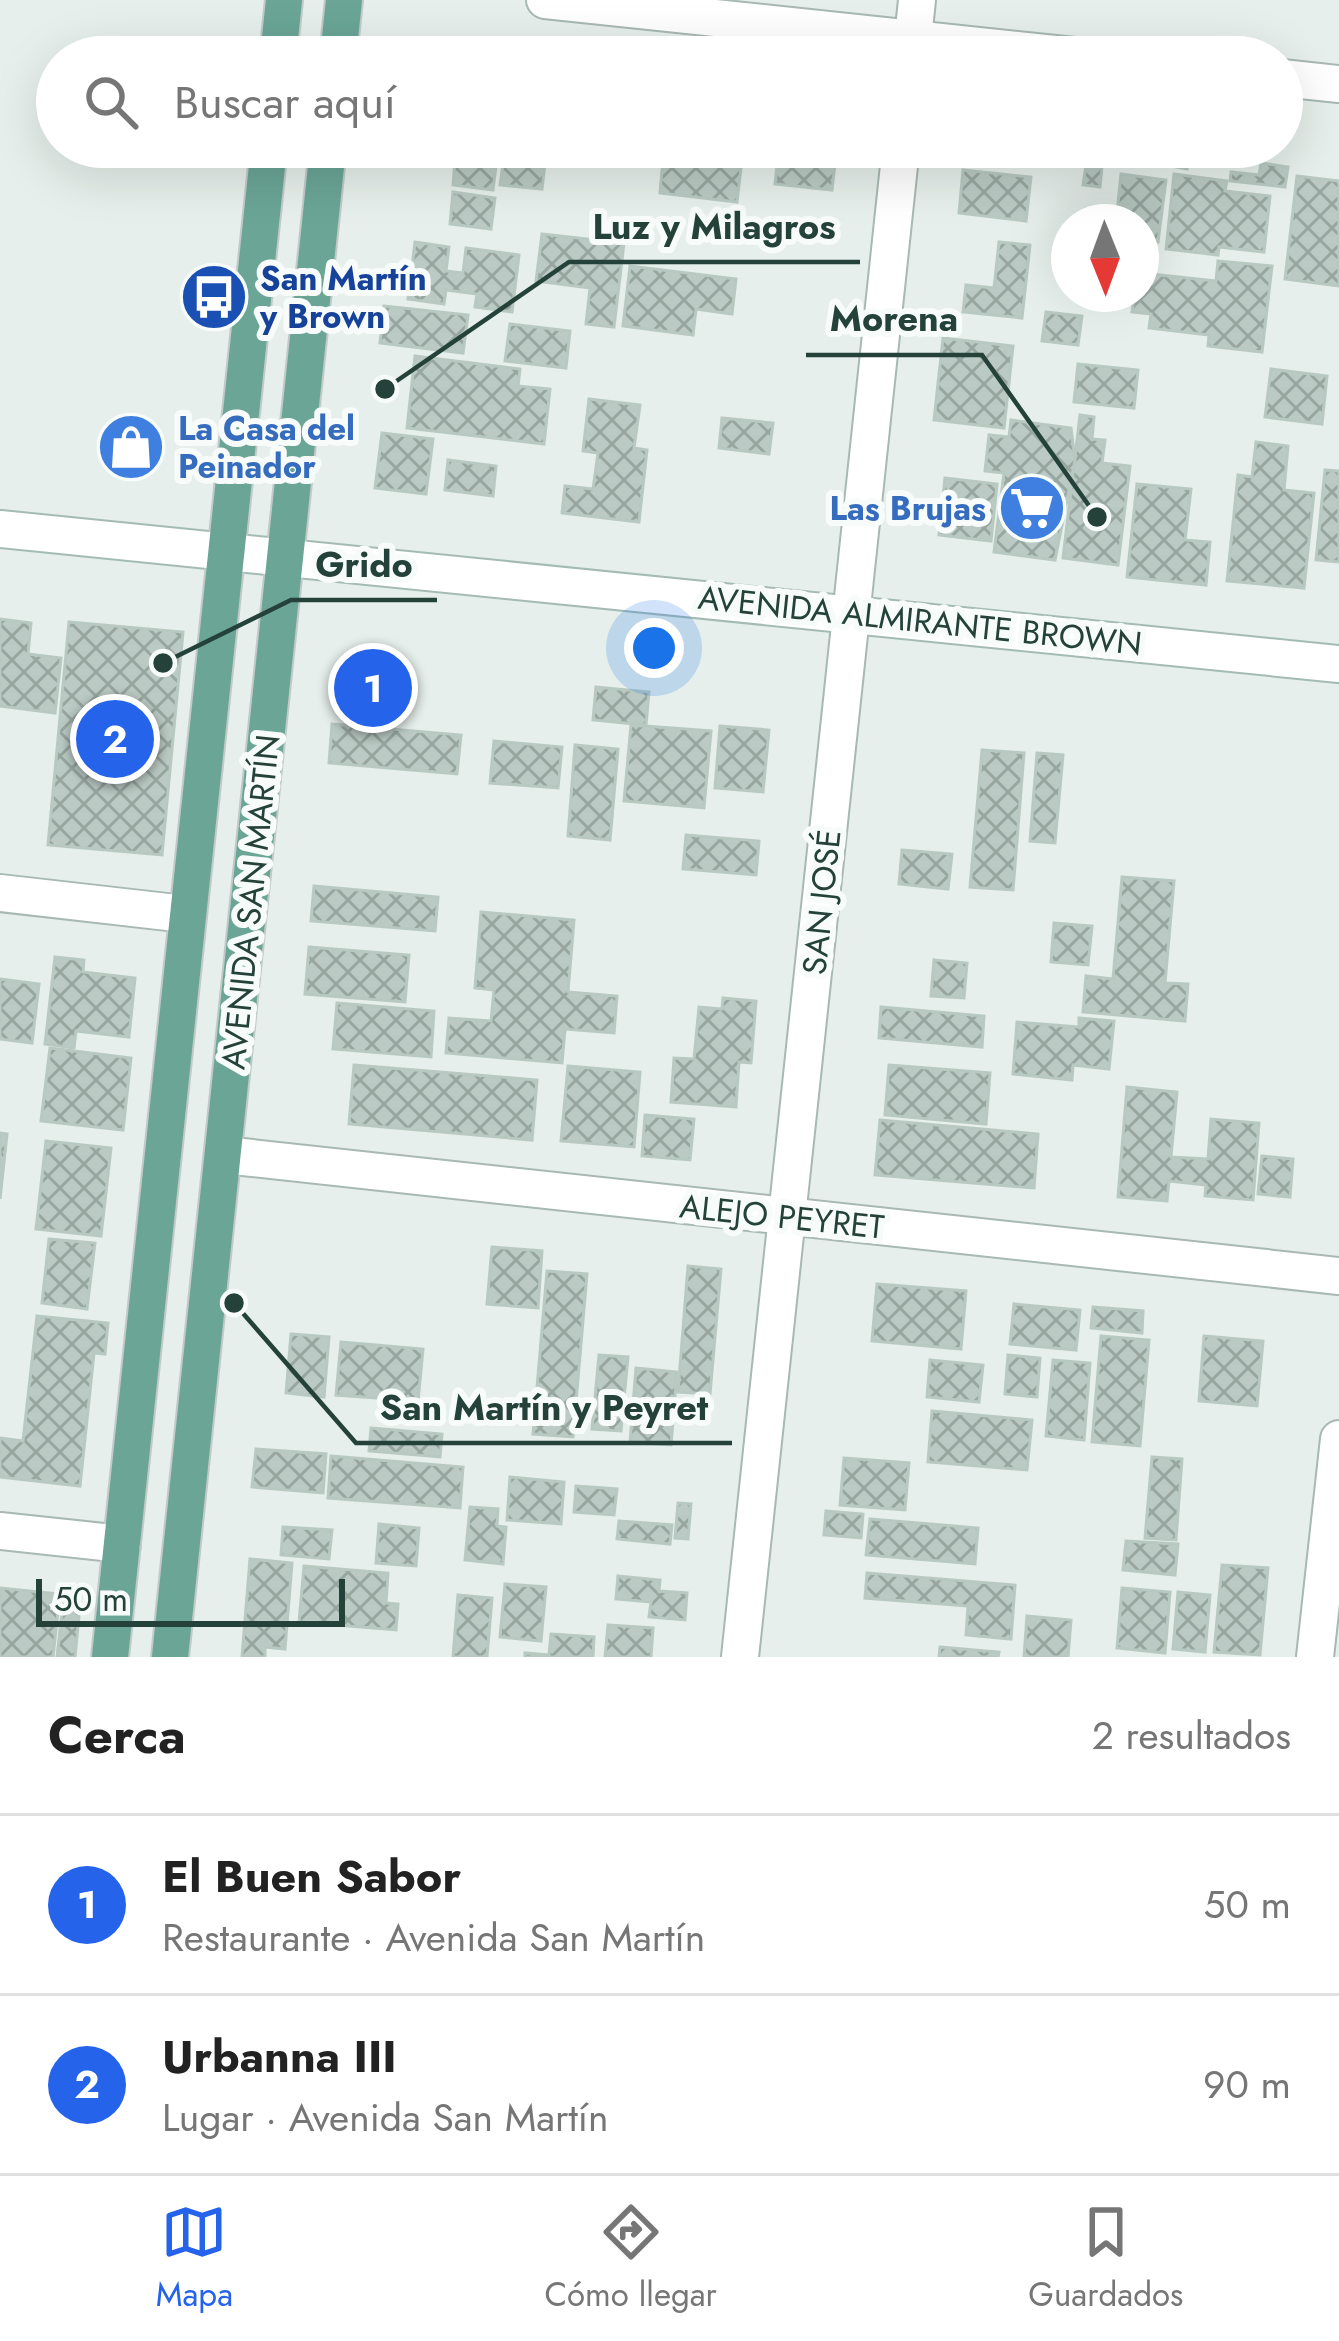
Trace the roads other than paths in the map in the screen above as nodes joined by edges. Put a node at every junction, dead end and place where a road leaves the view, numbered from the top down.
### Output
1 (284, 0) edge
2 (344, 0) edge
3 (545, 0) edge
4 (917, 0) edge
5 (280, 36) edge
6 (340, 36) edge
7 (820, 36) edge
8 (913, 36) edge
9 (1303, 80) edge
10 (1339, 84) edge
11 (266, 168) edge
12 (326, 168) edge
13 (899, 168) edge
14 (0, 530) edge
15 (226, 553) junction
16 (286, 556) junction
17 (852, 612) junction
18 (1339, 664) edge
19 (0, 893) edge
20 (184, 914) junction
21 (224, 1155) junction
22 (788, 1217) junction
23 (1339, 1276) edge
24 (1339, 1439) edge
25 (0, 1531) edge
26 (122, 1544) junction
27 (110, 1657) edge
28 (170, 1657) edge
29 (740, 1657) edge
30 (1315, 1657) edge

1 - 5 main road
2 - 6 main road
3 - 7 street
4 - 8 street
9 - 10 street
11 - 15 main road, AVENIDA SAN MARTÍN
12 - 16 main road, AVENIDA SAN MARTÍN
13 - 17 street, SAN JOSÉ
14 - 15 street, AVENIDA ALMIRANTE BROWN
15 - 16 street, AVENIDA ALMIRANTE BROWN
15 - 20 main road, AVENIDA SAN MARTÍN
16 - 17 street, AVENIDA ALMIRANTE BROWN
16 - 21 main road, AVENIDA SAN MARTÍN
17 - 18 street, AVENIDA ALMIRANTE BROWN
17 - 22 street, SAN JOSÉ
19 - 20 street
20 - 26 main road, AVENIDA SAN MARTÍN
21 - 22 street, ALEJO PEYRET
21 - 28 main road, AVENIDA SAN MARTÍN
22 - 23 street, ALEJO PEYRET
22 - 29 street, SAN JOSÉ
24 - 30 street
25 - 26 street
26 - 27 main road, AVENIDA SAN MARTÍN

